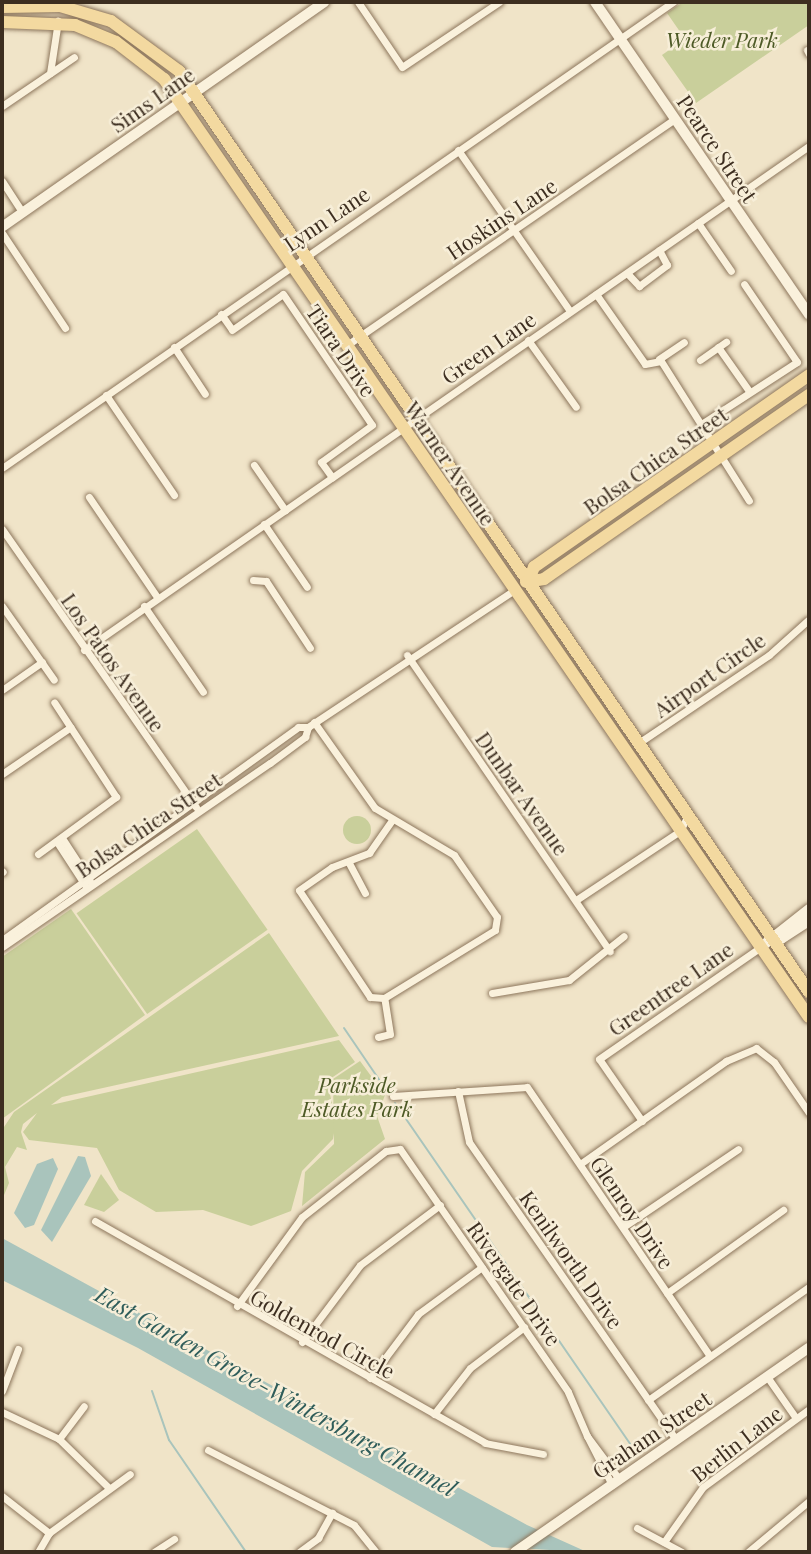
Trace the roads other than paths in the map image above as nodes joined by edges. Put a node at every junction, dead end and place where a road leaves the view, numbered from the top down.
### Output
1 (324, 2) edge
2 (358, 2) edge
3 (499, 2) edge
4 (595, 2) edge
5 (673, 2) edge
6 (60, 4) edge
7 (2, 7) edge
8 (58, 21) junction
9 (2, 22) edge
10 (620, 38) junction
11 (74, 57) dead end
12 (50, 74) junction
13 (194, 93) junction
14 (182, 101) junction
15 (2, 106) edge
16 (675, 119) junction
17 (809, 146) edge
18 (458, 150) junction
19 (2, 181) edge
20 (731, 201) junction
21 (22, 212) junction
22 (698, 223) junction
23 (2, 227) edge
24 (514, 230) junction
25 (2, 233) edge
26 (659, 250) junction
27 (305, 253) junction
28 (291, 263) junction
29 (731, 271) dead end
30 (626, 273) junction
31 (744, 284) dead end
32 (596, 294) junction
33 (569, 310) junction
34 (221, 314) junction
35 (809, 316) edge
36 (65, 328) dead end
37 (361, 335) junction
38 (528, 340) junction
39 (684, 342) dead end
40 (726, 342) dead end
41 (347, 345) junction
42 (174, 347) junction
43 (718, 348) junction
44 (659, 359) junction
45 (700, 360) dead end
46 (809, 375) edge
47 (749, 391) junction
48 (205, 394) dead end
49 (106, 395) junction
50 (809, 395) edge
51 (576, 407) dead end
52 (418, 418) junction
53 (703, 423) junction
54 (404, 427) junction
55 (716, 441) junction
56 (720, 458) junction
57 (254, 465) dead end
58 (2, 468) edge
59 (332, 477) junction
60 (640, 494) junction
61 (174, 495) dead end
62 (89, 498) dead end
63 (749, 500) dead end
64 (649, 507) junction
65 (285, 510) junction
66 (264, 524) junction
67 (2, 529) edge
68 (253, 580) dead end
69 (529, 580) junction
70 (307, 587) dead end
71 (514, 590) junction
72 (157, 597) junction
73 (2, 606) edge
74 (144, 606) junction
75 (5, 617) edge
76 (808, 620) edge
77 (310, 648) dead end
78 (84, 650) junction
79 (407, 655) junction
80 (42, 662) junction
81 (54, 680) dead end
82 (2, 690) edge
83 (203, 692) dead end
84 (54, 702) dead end
85 (311, 724) junction
86 (71, 727) junction
87 (638, 744) junction
88 (625, 752) junction
89 (2, 774) edge
90 (193, 804) junction
91 (201, 811) junction
92 (688, 815) junction
93 (391, 821) junction
94 (680, 831) junction
95 (59, 840) junction
96 (38, 855) dead end
97 (349, 863) junction
98 (88, 883) junction
99 (365, 893) dead end
100 (576, 900) junction
101 (809, 909) edge
102 (809, 921) edge
103 (624, 936) dead end
104 (773, 938) junction
105 (2, 940) edge
106 (2, 947) edge
107 (761, 947) junction
108 (610, 951) junction
109 (809, 992) edge
110 (492, 993) dead end
111 (384, 998) junction
112 (809, 1017) edge
113 (378, 1037) dead end
114 (458, 1091) junction
115 (393, 1096) dead end
116 (809, 1113) edge
117 (642, 1121) junction
118 (738, 1149) dead end
119 (580, 1164) junction
120 (440, 1205) junction
121 (783, 1210) dead end
122 (95, 1221) dead end
123 (623, 1227) junction
124 (482, 1267) junction
125 (809, 1287) edge
126 (667, 1293) junction
127 (237, 1306) junction
128 (524, 1327) junction
129 (302, 1342) junction
130 (18, 1349) dead end
131 (809, 1349) edge
132 (710, 1356) junction
133 (370, 1378) junction
134 (768, 1378) junction
135 (2, 1391) edge
136 (648, 1400) junction
137 (83, 1406) dead end
138 (809, 1409) edge
139 (2, 1412) edge
140 (434, 1415) junction
141 (796, 1418) junction
142 (59, 1439) junction
143 (676, 1440) junction
144 (208, 1450) dead end
145 (543, 1454) dead end
146 (130, 1474) dead end
147 (615, 1482) junction
148 (109, 1488) junction
149 (2, 1496) edge
150 (809, 1501) edge
151 (331, 1513) junction
152 (637, 1528) dead end
153 (49, 1533) junction
154 (174, 1539) dead end
155 (664, 1542) junction
156 (38, 1552) edge
157 (154, 1552) edge
158 (299, 1552) edge
159 (376, 1552) edge
160 (515, 1552) edge
161 (682, 1552) edge
162 (748, 1552) edge

1 - 13 street, Sims Lane
2 - 3 street
4 - 10 street, Pearce Street
5 - 10 street, Lynn Lane
6 - 7 main road, Warner Avenue
6 - 8 street
6 - 13 main road, Warner Avenue
8 - 9 main road, Warner Avenue
8 - 12 street
8 - 14 main road, Warner Avenue
10 - 16 street, Pearce Street
10 - 18 street, Lynn Lane
11 - 12 street
12 - 15 street
13 - 14 street, Sims Lane
13 - 27 main road, Warner Avenue
14 - 21 street, Sims Lane
14 - 28 main road, Warner Avenue
16 - 20 street, Pearce Street
16 - 24 street, Hoskins Lane
17 - 20 street, Green Lane
18 - 24 street
18 - 27 street, Lynn Lane
19 - 21 street
20 - 22 street, Green Lane
20 - 35 street, Pearce Street
21 - 23 street, Sims Lane
22 - 26 street, Green Lane
22 - 29 street
24 - 33 street
24 - 37 street, Hoskins Lane
25 - 36 street
26 - 30 street, Green Lane
26 - 30 street
27 - 28 street, Lynn Lane
27 - 37 main road, Warner Avenue
28 - 34 street, Lynn Lane
28 - 41 main road, Warner Avenue
30 - 32 street, Green Lane
31 - 47 street
32 - 33 street, Green Lane
32 - 44 street
33 - 38 street, Green Lane
34 - 42 street, Lynn Lane
34 - 59 street, Tiara Drive
37 - 41 street, Hoskins Lane
37 - 52 main road, Warner Avenue
38 - 51 street
38 - 52 street, Green Lane
39 - 44 street
40 - 43 street
41 - 54 main road, Warner Avenue
42 - 48 street
42 - 49 street, Lynn Lane
43 - 45 street
43 - 47 street
44 - 53 street
46 - 55 main road, Bolsa Chica Street
47 - 53 street
49 - 58 street, Lynn Lane
49 - 61 street
50 - 56 main road, Bolsa Chica Street
52 - 54 street, Green Lane
52 - 69 main road, Warner Avenue
53 - 55 street
54 - 59 street, Green Lane
54 - 71 main road, Warner Avenue
55 - 56 street
55 - 60 main road, Bolsa Chica Street
56 - 63 street
56 - 64 main road, Bolsa Chica Street
57 - 65 street
59 - 65 street, Green Lane
60 - 64 main road
60 - 69 main road, Bolsa Chica Street
62 - 72 street
64 - 69 main road, Bolsa Chica Street
65 - 66 street, Green Lane
66 - 70 street
66 - 72 street, Green Lane
67 - 78 street, Los Patos Avenue
68 - 77 street
69 - 71 main road, Bolsa Chica Street
69 - 87 main road, Warner Avenue
71 - 79 street, Bolsa Chica Street
71 - 88 main road, Warner Avenue
72 - 74 street, Green Lane
73 - 75 street
74 - 78 street, Green Lane
74 - 83 street
75 - 80 street
76 - 87 street, Airport Circle
78 - 90 street, Los Patos Avenue
79 - 85 street, Bolsa Chica Street
79 - 100 street, Dunbar Avenue
80 - 81 street
80 - 82 street
84 - 86 street
85 - 90 street, Bolsa Chica Street
85 - 91 street, Bolsa Chica Street
85 - 93 street
86 - 89 street
86 - 95 street
87 - 88 street, Airport Circle
87 - 92 main road, Warner Avenue
88 - 94 main road, Warner Avenue
90 - 91 street, Los Patos Avenue
90 - 98 street, Bolsa Chica Street
91 - 98 street, Bolsa Chica Street
92 - 94 street
92 - 104 main road, Warner Avenue
93 - 97 street
93 - 111 street
94 - 100 street
94 - 107 main road, Warner Avenue
95 - 96 street
95 - 98 street
97 - 99 street
97 - 111 street
98 - 105 street, Bolsa Chica Street
98 - 106 street, Bolsa Chica Street
100 - 108 street, Dunbar Avenue
101 - 104 street
102 - 104 street
103 - 108 street
104 - 107 street
104 - 109 main road, Warner Avenue
107 - 112 main road, Warner Avenue
107 - 117 street, Greentree Lane
108 - 110 street
111 - 113 street
114 - 115 street
114 - 119 street, Glenroy Drive
114 - 136 street, Kenilworth Drive
116 - 117 street
117 - 119 street
118 - 123 street
119 - 123 street, Glenroy Drive
120 - 124 street, Rivergate Drive
120 - 127 street, Rivergate Drive
120 - 129 street
121 - 126 street
122 - 127 street, Goldenrod Circle
123 - 126 street, Glenroy Drive
124 - 128 street, Rivergate Drive
124 - 133 street
125 - 132 street
126 - 132 street, Glenroy Drive
127 - 129 street, Goldenrod Circle
128 - 140 street
128 - 147 street, Rivergate Drive
129 - 133 street, Goldenrod Circle
130 - 135 street
131 - 134 street, Graham Street
132 - 136 street
133 - 140 street, Goldenrod Circle
134 - 141 street
134 - 143 street, Graham Street
136 - 143 street, Kenilworth Drive
137 - 142 street
138 - 141 street, Berlin Lane
139 - 142 street
140 - 145 street, Goldenrod Circle
141 - 155 street, Berlin Lane
142 - 148 street
143 - 147 street, Graham Street
144 - 151 street
146 - 148 street
147 - 160 street, Graham Street
148 - 153 street
149 - 153 street
150 - 162 street
151 - 158 street
151 - 159 street
152 - 155 street
153 - 156 street
154 - 157 street
155 - 161 street

